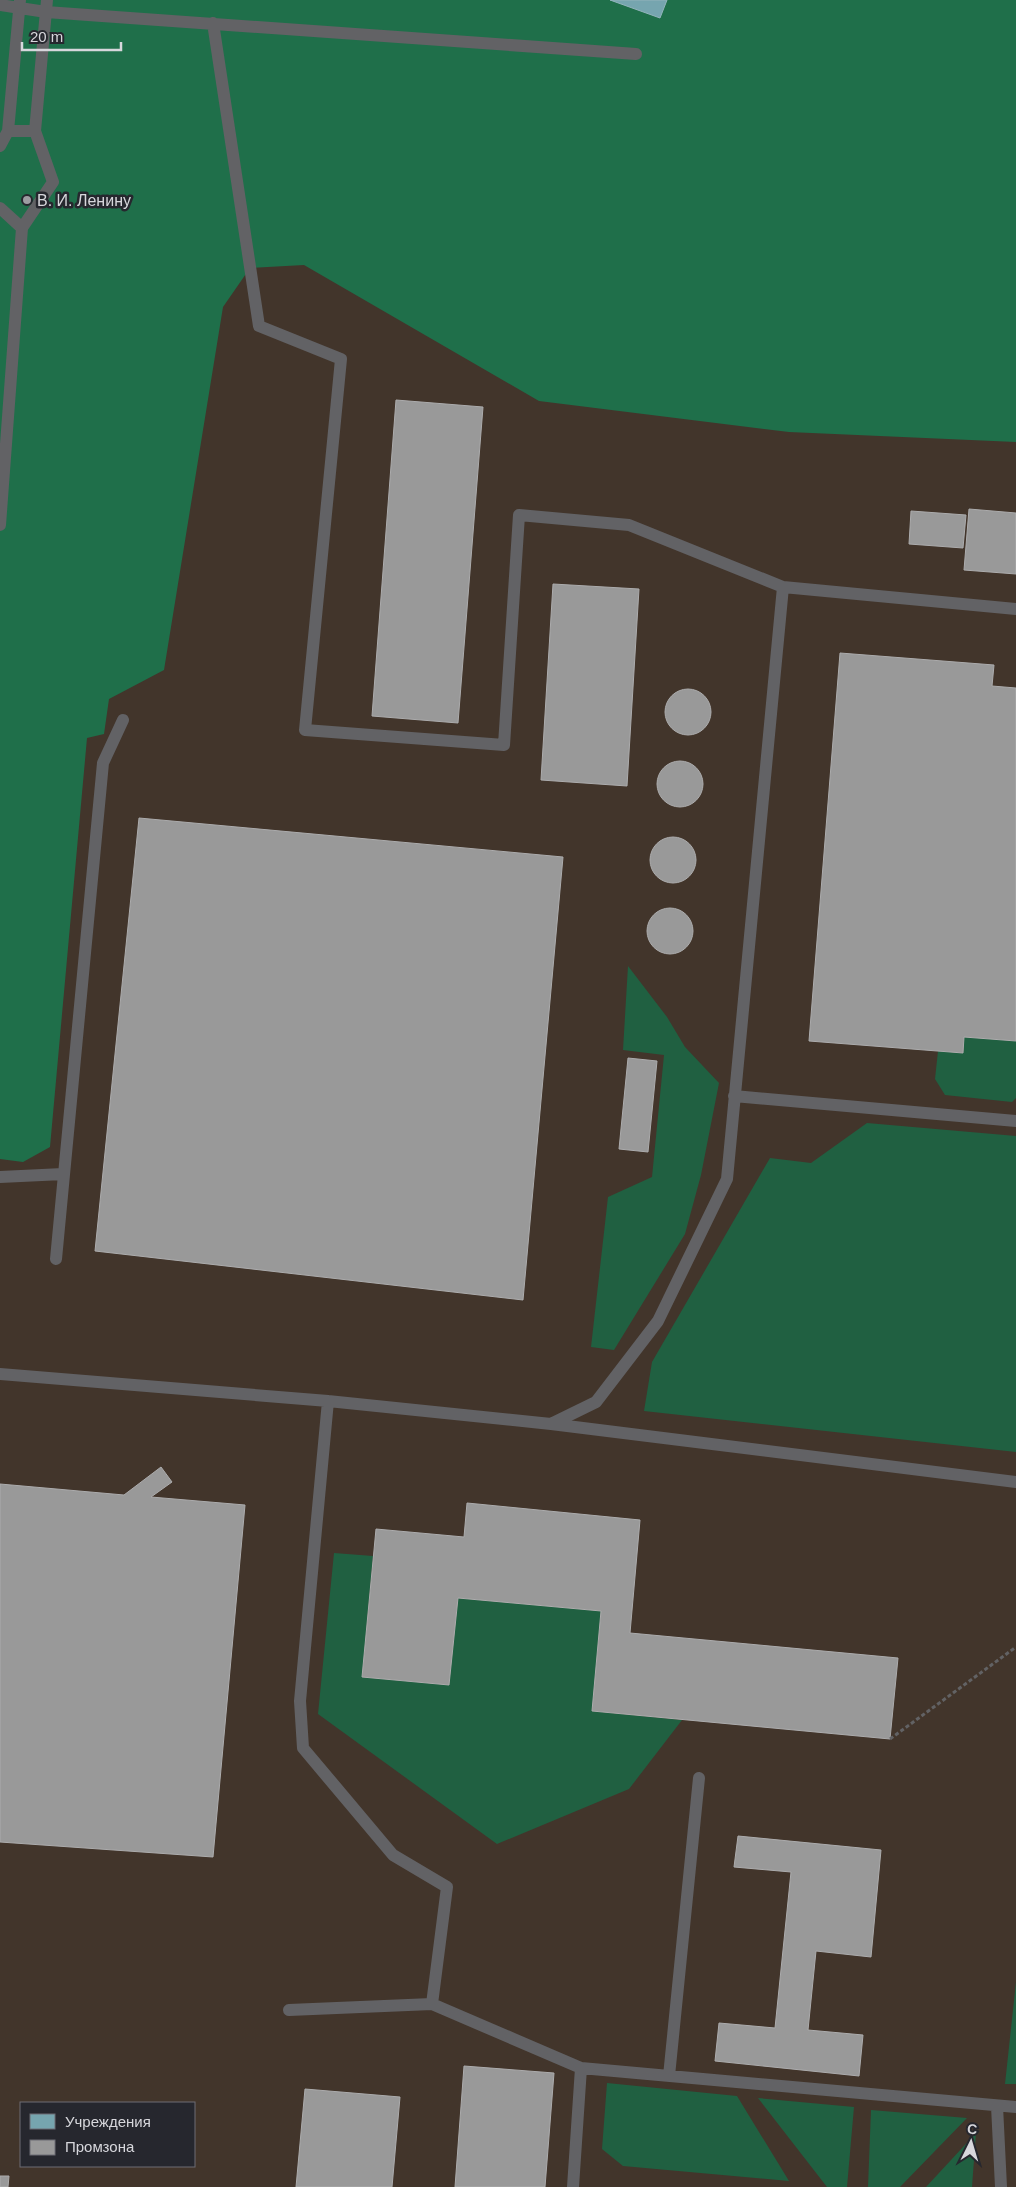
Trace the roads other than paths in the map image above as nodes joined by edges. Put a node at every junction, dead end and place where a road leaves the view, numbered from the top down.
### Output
1 (20, 4) edge
2 (0, 5) edge
3 (47, 6) edge
4 (213, 23) junction
5 (636, 54) dead end
6 (8, 131) junction
7 (35, 131) junction
8 (0, 146) edge
9 (0, 208) edge
10 (22, 228) junction
11 (0, 525) edge
12 (783, 587) junction
13 (1016, 609) edge
14 (123, 720) dead end
15 (734, 1096) junction
16 (1016, 1121) edge
17 (63, 1174) junction
18 (0, 1177) edge
19 (56, 1259) dead end
20 (0, 1374) edge
21 (328, 1400) junction
22 (551, 1424) junction
23 (1016, 1482) edge
24 (699, 1778) dead end
25 (432, 2004) junction
26 (289, 2010) dead end
27 (581, 2068) junction
28 (669, 2076) junction
29 (997, 2106) junction
30 (1016, 2108) edge
31 (573, 2187) edge
32 (1001, 2187) edge

1 - 2 lane
1 - 3 lane
1 - 6 lane
3 - 4 lane
3 - 7 lane
4 - 5 lane
4 - 12 lane
6 - 7 lane
6 - 8 lane
7 - 10 lane
9 - 10 lane
10 - 11 lane
12 - 13 lane
12 - 15 lane
14 - 17 lane
15 - 16 lane
15 - 22 lane
17 - 18 lane
17 - 19 lane
20 - 21 lane
21 - 22 lane
21 - 25 lane
22 - 23 lane
24 - 28 lane
25 - 26 lane
25 - 27 lane
27 - 28 lane
27 - 31 lane
28 - 29 lane
29 - 30 lane
29 - 32 lane

